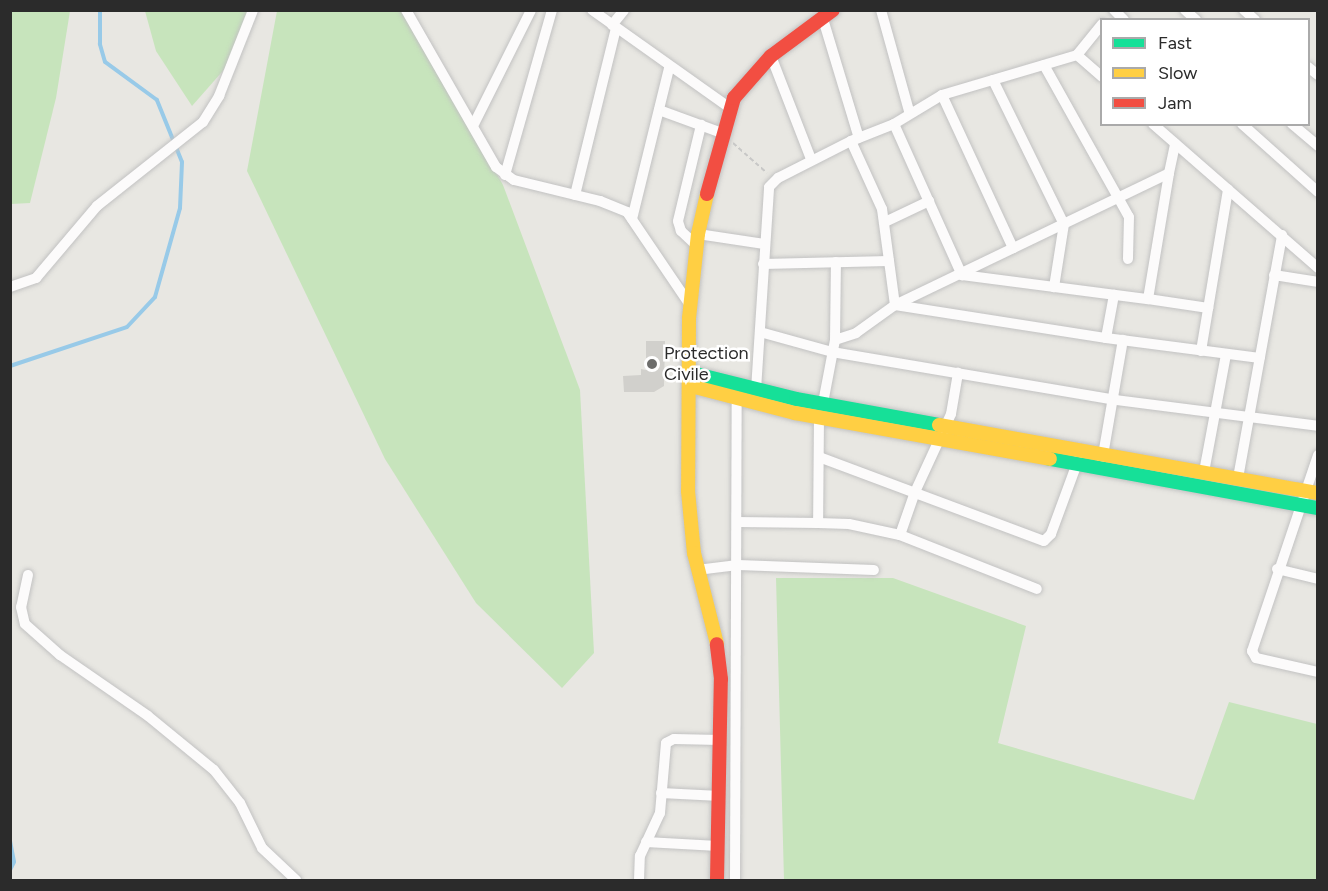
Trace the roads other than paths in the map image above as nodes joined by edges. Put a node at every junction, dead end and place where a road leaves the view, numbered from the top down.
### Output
1 (253, 10) edge
2 (406, 10) edge
3 (531, 10) edge
4 (552, 10) edge
5 (592, 10) edge
6 (624, 10) edge
7 (881, 10) edge
8 (828, 15) edge
9 (1100, 25) edge
10 (614, 27) junction
11 (1077, 55) junction
12 (771, 56) junction
13 (1044, 64) junction
14 (669, 68) junction
15 (1100, 76) edge
16 (993, 80) junction
17 (942, 95) junction
18 (730, 108) junction
19 (659, 110) junction
20 (909, 111) junction
21 (474, 124) junction
22 (894, 124) junction
23 (701, 125) junction
24 (1155, 126) edge
25 (1244, 126) edge
26 (1294, 126) edge
27 (1317, 130) edge
28 (722, 133) junction
29 (855, 140) junction
30 (1313, 143) edge
31 (1175, 144) junction
32 (811, 159) junction
33 (1170, 173) junction
34 (505, 175) junction
35 (1228, 189) junction
36 (1317, 192) edge
37 (575, 195) junction
38 (1117, 198) junction
39 (929, 201) junction
40 (632, 219) junction
41 (885, 222) junction
42 (1064, 224) junction
43 (1282, 235) junction
44 (697, 240) junction
45 (764, 244) junction
46 (1012, 248) junction
47 (1128, 259) dead end
48 (889, 261) junction
49 (836, 262) junction
50 (763, 264) junction
51 (1317, 268) edge
52 (962, 275) junction
53 (1274, 275) junction
54 (1317, 282) edge
55 (1054, 286) junction
56 (10, 287) edge
57 (1114, 295) junction
58 (1148, 299) junction
59 (895, 304) junction
60 (690, 305) junction
61 (1208, 308) junction
62 (760, 332) junction
63 (1106, 338) junction
64 (835, 340) junction
65 (1123, 340) junction
66 (1201, 351) junction
67 (832, 352) junction
68 (1226, 354) junction
69 (1260, 357) junction
70 (958, 373) junction
71 (690, 379) junction
72 (756, 390) junction
73 (737, 399) junction
74 (1116, 400) junction
75 (822, 404) junction
76 (795, 406) junction
77 (1215, 411) junction
78 (1249, 415) junction
79 (819, 418) junction
80 (1317, 426) edge
81 (943, 431) junction
82 (1317, 455) edge
83 (1080, 456) junction
84 (819, 457) junction
85 (1102, 461) junction
86 (1204, 472) junction
87 (1238, 478) junction
88 (915, 492) junction
89 (1313, 492) edge
90 (1302, 505) junction
91 (1317, 508) edge
92 (737, 522) junction
93 (818, 523) junction
94 (900, 535) junction
95 (738, 565) junction
96 (1277, 569) junction
97 (697, 570) junction
98 (874, 570) dead end
99 (28, 574) dead end
100 (1317, 579) edge
101 (1037, 589) dead end
102 (1317, 672) edge
103 (728, 702) junction
104 (720, 740) junction
105 (661, 793) junction
106 (720, 796) junction
107 (646, 842) junction
108 (718, 846) junction
109 (296, 880) edge
110 (639, 880) edge
111 (717, 880) edge
112 (735, 880) edge

1 - 56 street
2 - 21 street
3 - 21 street
4 - 34 street
5 - 10 street
6 - 10 street
7 - 20 street
8 - 12 main road
8 - 29 street
9 - 11 street
10 - 14 street
10 - 37 street
11 - 13 street
11 - 15 street
12 - 18 main road
12 - 32 street
13 - 16 street
13 - 38 street
14 - 18 street
14 - 19 street
16 - 17 street
16 - 42 street
17 - 20 street
17 - 46 street
18 - 28 main road
19 - 23 street
19 - 40 street
20 - 22 street
21 - 34 street
22 - 29 street
22 - 39 street
23 - 28 street
23 - 44 street
24 - 31 street
25 - 36 street
26 - 30 street
27 - 30 street
28 - 44 main road
29 - 32 street
29 - 41 street
31 - 33 street
31 - 35 street
32 - 45 street
33 - 38 street
33 - 58 street
34 - 37 street
35 - 43 street
35 - 61 street
37 - 40 street
38 - 42 street
38 - 47 street
39 - 41 street
39 - 52 street
40 - 60 street
41 - 48 street
42 - 46 street
42 - 55 street
43 - 51 street
43 - 53 street
44 - 45 street
44 - 60 main road
45 - 50 street
46 - 52 street
48 - 49 street
48 - 59 street
49 - 50 street
49 - 64 street
50 - 62 street
52 - 55 street
52 - 59 street
53 - 54 street
53 - 69 street
55 - 57 street
57 - 58 street
57 - 63 street
58 - 61 street
59 - 63 street
59 - 64 street
60 - 71 main road
61 - 66 street
62 - 67 street
62 - 72 street
63 - 65 street
64 - 67 street
65 - 66 street
65 - 74 street
66 - 68 street
67 - 70 street
67 - 75 street
68 - 69 street
68 - 77 street
69 - 78 street
70 - 74 street
70 - 81 street
71 - 72 main road
71 - 73 main road
71 - 97 main road
72 - 76 main road
73 - 76 main road
73 - 92 street
74 - 77 street
74 - 85 street
75 - 76 main road
75 - 81 main road
76 - 79 main road
77 - 78 street
77 - 86 street
78 - 80 street
78 - 87 street
79 - 81 main road
79 - 84 street
81 - 83 main road
81 - 88 street
82 - 89 street
83 - 85 main road
83 - 88 street
84 - 88 street
84 - 93 street
85 - 86 main road
85 - 90 main road
86 - 87 main road
87 - 89 main road
88 - 94 street
89 - 90 street
90 - 91 main road
90 - 96 street
92 - 93 street
92 - 95 street
93 - 94 street
94 - 101 street
95 - 97 street
95 - 98 street
95 - 103 street
96 - 100 street
96 - 102 street
97 - 103 main road
99 - 109 street
103 - 104 main road
103 - 112 street
104 - 105 street
104 - 106 main road
105 - 106 street
105 - 107 street
106 - 108 main road
107 - 108 street
107 - 110 street
108 - 111 main road

